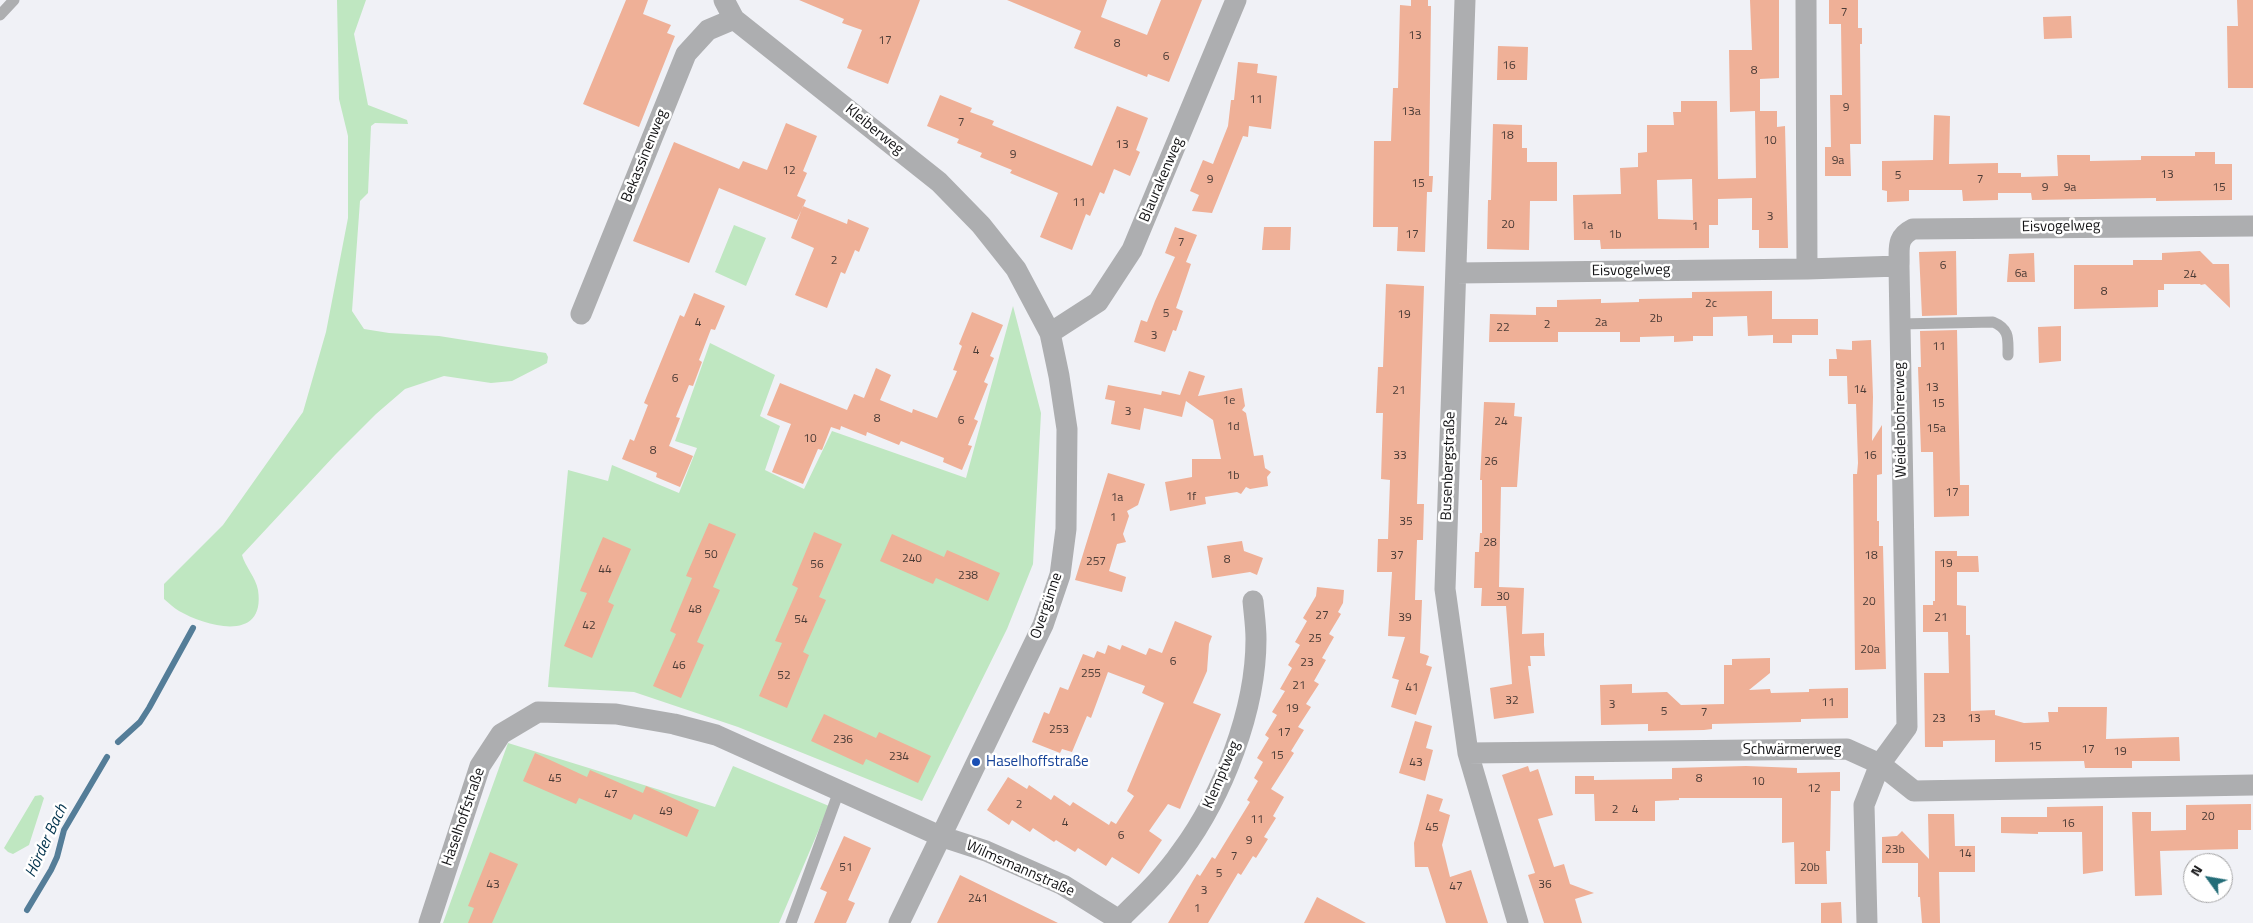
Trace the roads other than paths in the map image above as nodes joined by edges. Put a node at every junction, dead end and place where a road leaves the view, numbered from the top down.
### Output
1 (14, 0) edge
2 (724, 0) edge
3 (1236, 0) edge
4 (1465, 0) edge
5 (1806, 0) edge
6 (0, 15) edge
7 (734, 19) junction
8 (2253, 226) edge
9 (1899, 266) junction
10 (1016, 269) joint
11 (1807, 269) junction
12 (1456, 273) junction
13 (581, 314) dead end
14 (1900, 324) junction
15 (1050, 333) junction
16 (2008, 355) dead end
17 (1254, 600) dead end
18 (1468, 753) junction
19 (1880, 764) junction
20 (2253, 785) edge
21 (839, 791) junction
22 (940, 836) junction
23 (1120, 921) edge
24 (429, 923) edge
25 (791, 923) edge
26 (899, 923) edge
27 (1518, 923) edge
28 (1867, 923) edge

1 - 6 lane
2 - 7 street, Kleiberweg
3 - 15 street, Blaurakenweg
4 - 12 street, Busenbergstraße
5 - 11 street
7 - 10 street, Kleiberweg
7 - 13 street, Bekassinenweg
8 - 9 street, Eisvogelweg
9 - 11 street
9 - 14 street, Weidenbohrerweg
10 - 15 street, Overgünne
11 - 12 street, Eisvogelweg
12 - 18 street, Busenbergstraße
14 - 16 lane
14 - 19 street, Weidenbohrerweg
15 - 22 street, Overgünne
17 - 23 street, Klemptweg
18 - 19 street, Schwärmerweg
18 - 27 street, Busenbergstraße
19 - 20 street, Schwärmerweg
19 - 28 street, Weidenbohrerweg
21 - 22 street, Haselhoffstraße
21 - 24 street, Haselhoffstraße
21 - 25 lane
22 - 23 street, Wilmsmannstraße
22 - 26 street, Overgünne

